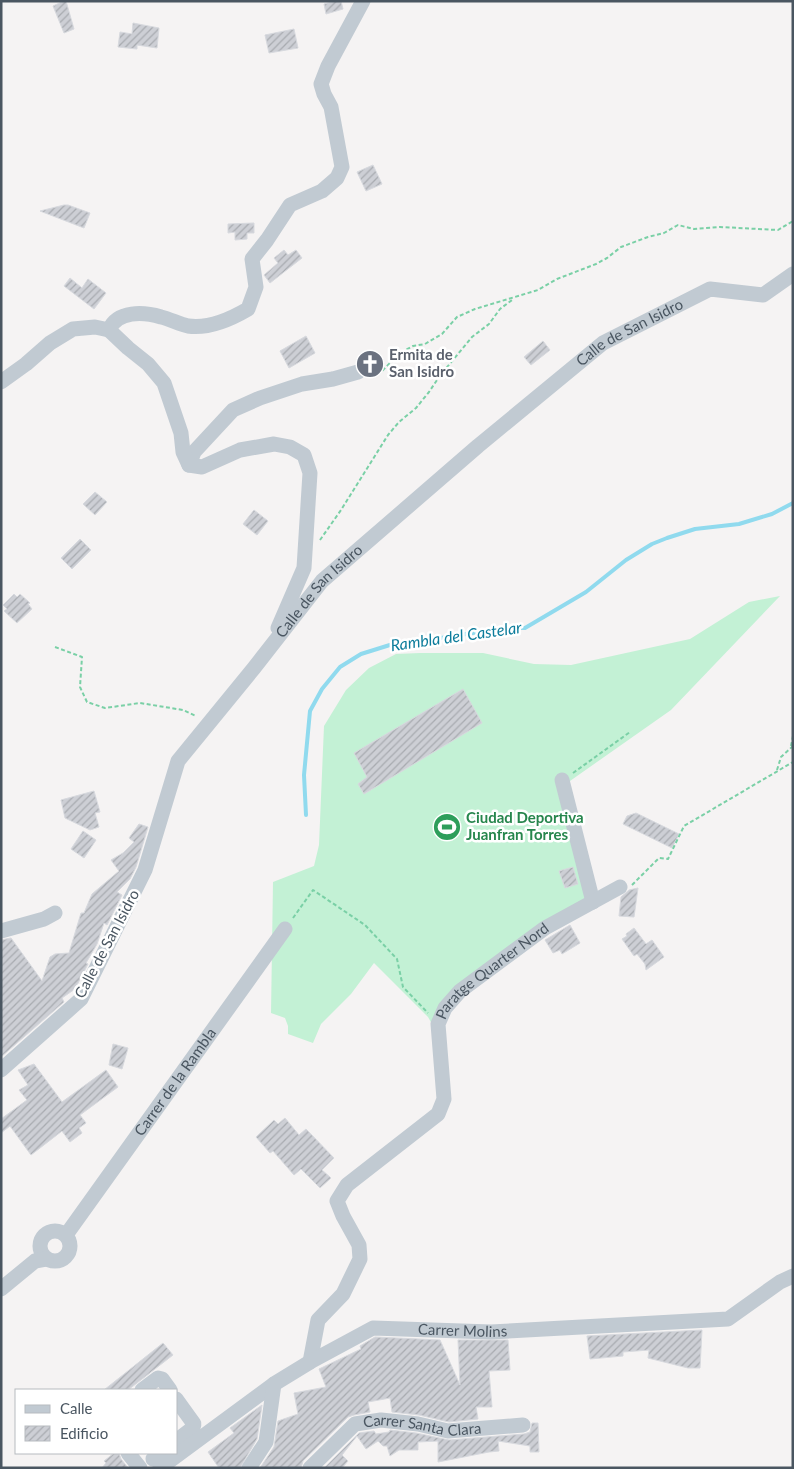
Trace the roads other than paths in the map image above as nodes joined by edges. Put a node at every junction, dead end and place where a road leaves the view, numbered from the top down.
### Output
1 (363, 1) edge
2 (793, 274) edge
3 (110, 330) junction
4 (358, 372) road end
5 (1, 382) edge
6 (189, 465) junction
7 (268, 650) junction
8 (562, 780) road end
9 (620, 887) road end
10 (593, 902) junction
11 (55, 913) dead end
12 (285, 929) road end
13 (1, 931) edge
14 (1, 1070) edge
15 (66, 1235) junction
16 (40, 1256) junction
17 (793, 1276) edge
18 (1, 1290) edge
19 (310, 1362) junction
20 (274, 1384) junction
21 (143, 1389) edge
22 (169, 1389) edge
23 (178, 1404) edge
24 (524, 1425) dead end
25 (178, 1439) edge
26 (178, 1447) edge
27 (129, 1454) edge
28 (140, 1468) edge
29 (249, 1468) edge
30 (310, 1468) edge

1 - 3 street
2 - 7 street, Calle de San Isidro
3 - 5 street
3 - 6 street
4 - 6 street
6 - 7 street
7 - 14 street, Calle de San Isidro
8 - 10 street
9 - 10 street, Paratge Quarter Nord
10 - 19 street, Paratge Quarter Nord
11 - 13 street
12 - 15 street, Carrer de la Rambla
15 - 16 street
15 - 16 street
16 - 18 street
17 - 19 street, Carrer Molins
19 - 20 street, Carrer Molins
20 - 26 street, Carrer Molins
20 - 29 street
21 - 22 street
23 - 25 street
24 - 30 street, Carrer Santa Clara
27 - 28 street

